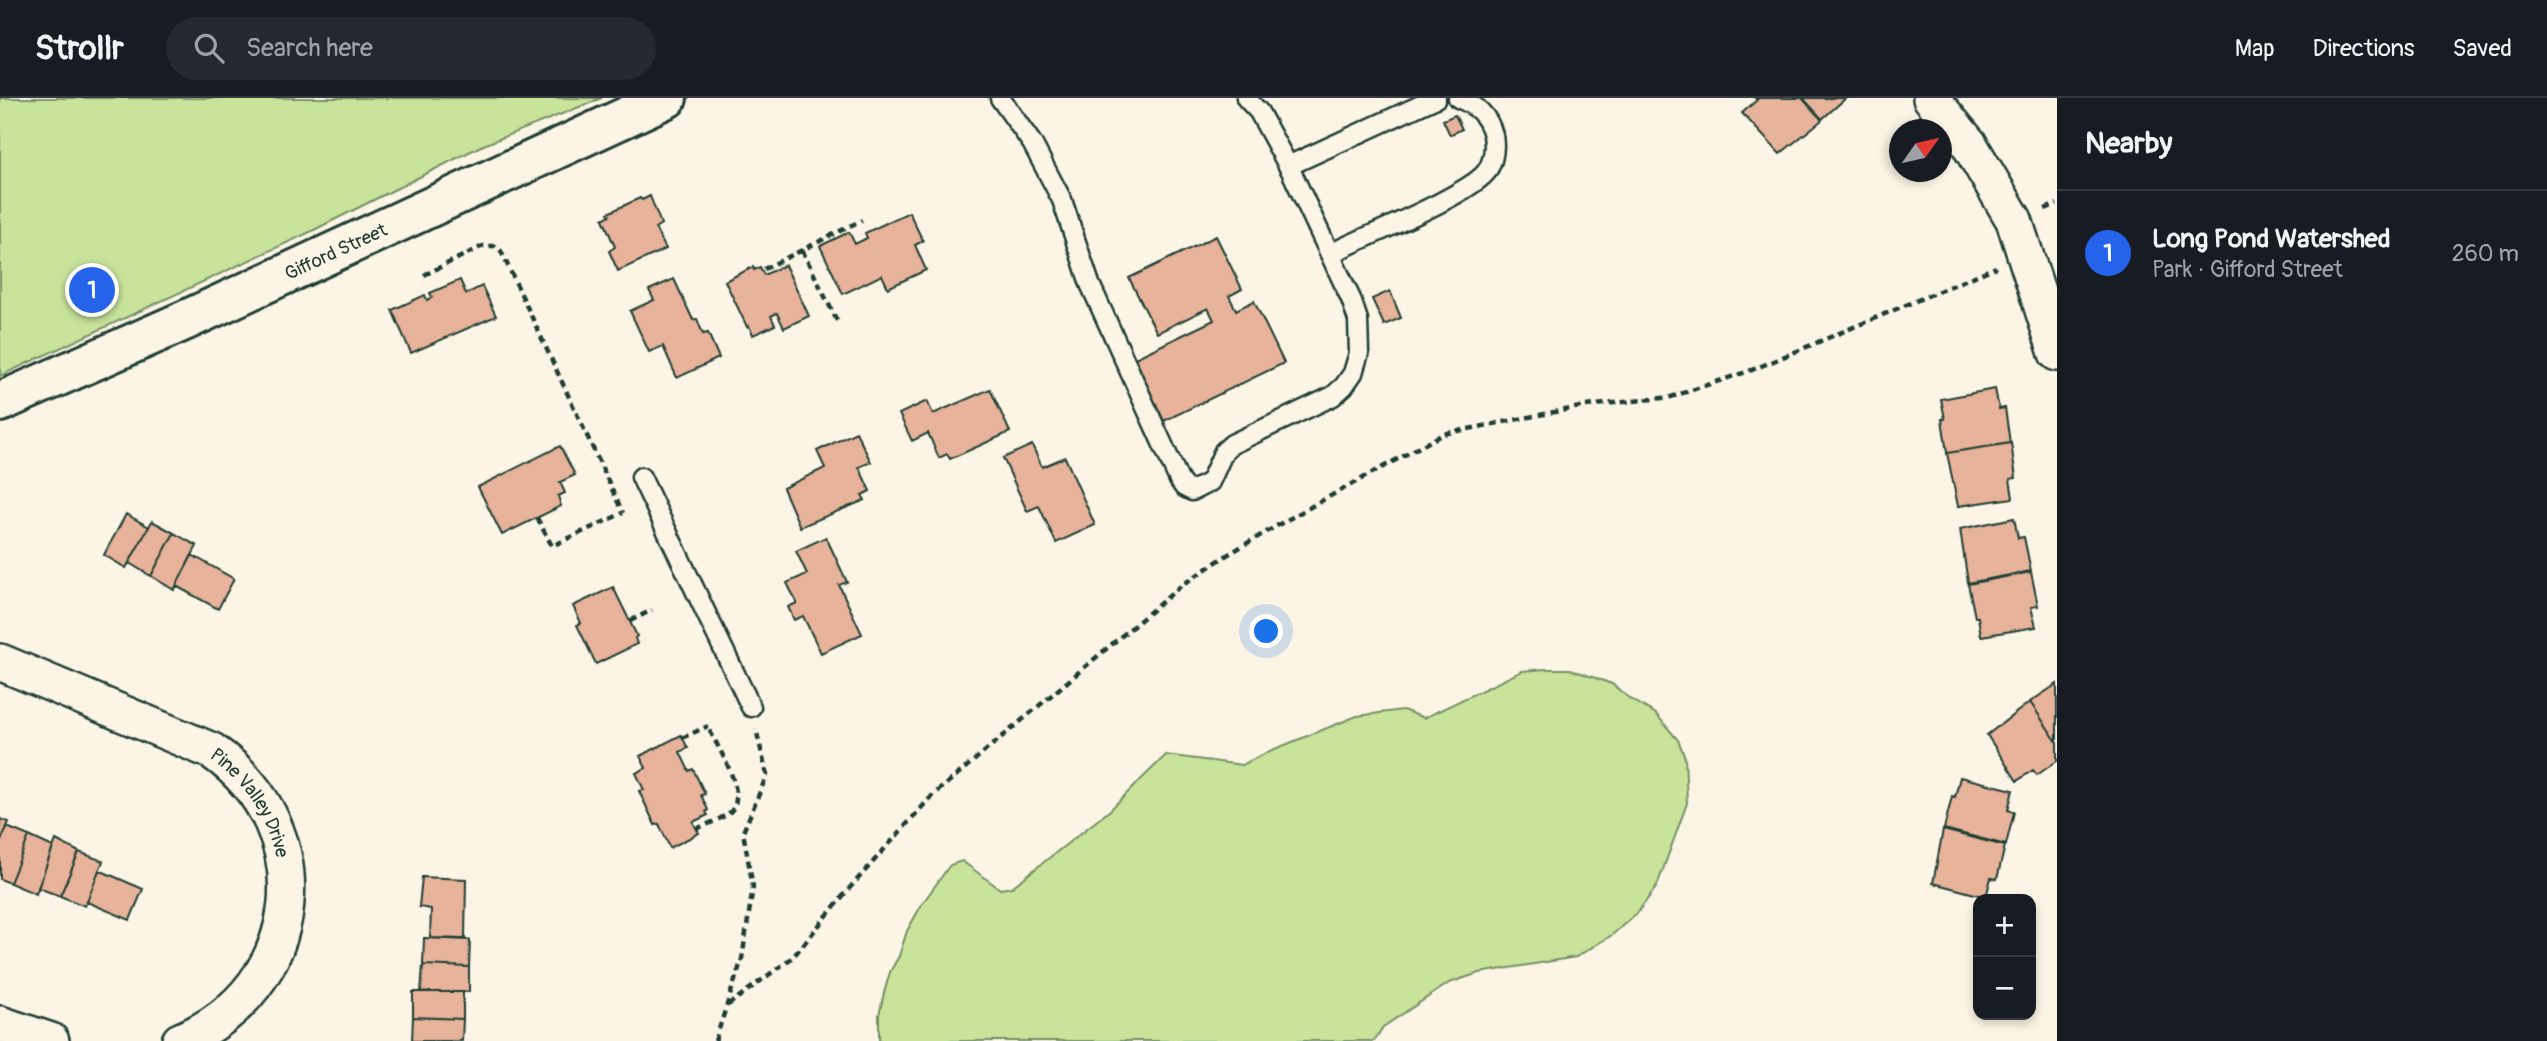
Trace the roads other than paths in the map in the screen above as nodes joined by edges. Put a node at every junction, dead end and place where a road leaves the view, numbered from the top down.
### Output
1 (667, 98) edge
2 (1000, 98) edge
3 (1246, 98) edge
4 (1436, 98) edge
5 (1458, 98) edge
6 (1931, 98) edge
7 (1288, 166) junction
8 (1329, 254) junction
9 (2057, 353) edge
10 (0, 402) edge
11 (641, 477) dead end
12 (0, 662) edge
13 (751, 707) road end
14 (0, 1024) edge
15 (221, 1031) edge
16 (51, 1041) edge
17 (180, 1041) edge

1 - 10 main road, Gifford Street
2 - 8 lane
3 - 7 lane
4 - 7 lane
5 - 8 lane
6 - 9 street
7 - 8 lane
11 - 13 lane
12 - 15 street, Pine Valley Drive
14 - 16 street
15 - 17 street, Pine Valley Drive

